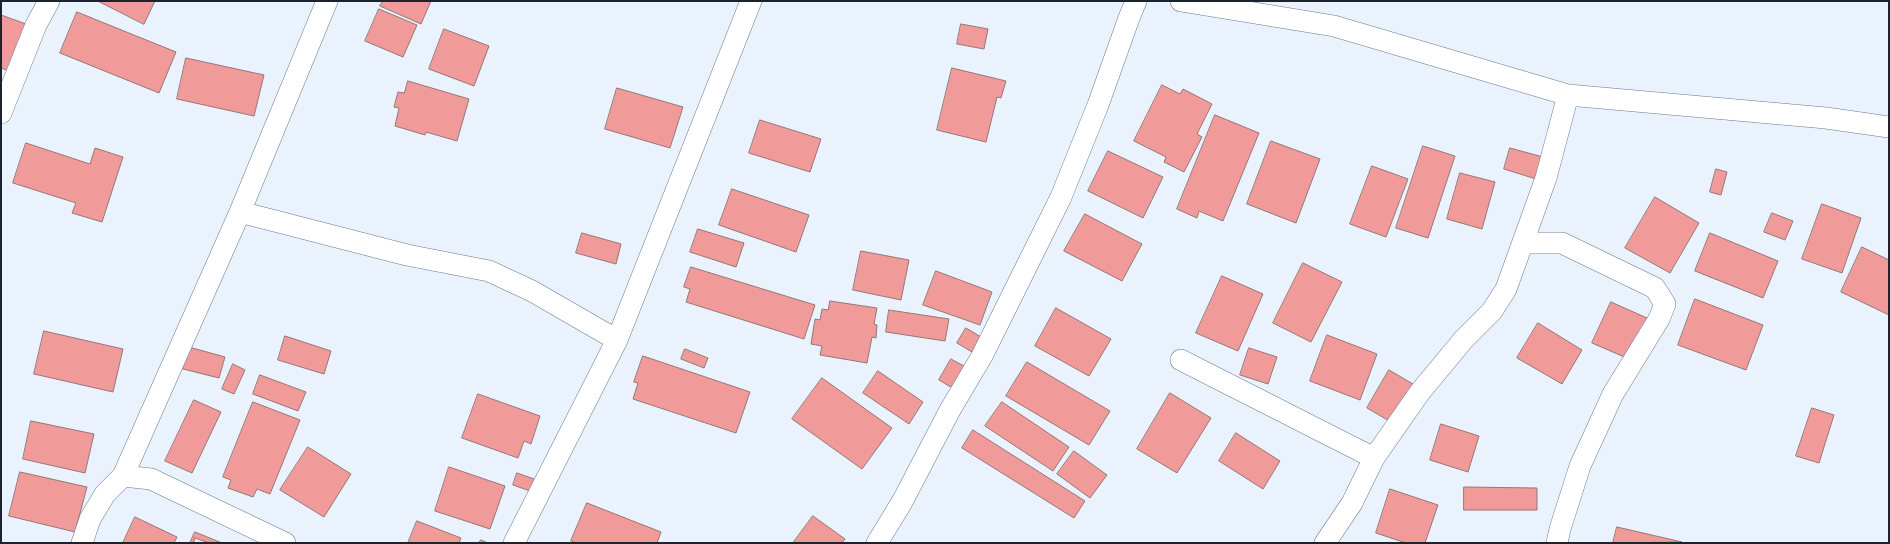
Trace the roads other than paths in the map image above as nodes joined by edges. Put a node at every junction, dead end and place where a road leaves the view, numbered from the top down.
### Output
1 (49, 1) edge
2 (328, 1) edge
3 (750, 1) edge
4 (1136, 1) edge
5 (1181, 1) edge
6 (1568, 95) junction
7 (1, 113) edge
8 (1889, 127) edge
9 (240, 212) junction
10 (1523, 243) junction
11 (617, 340) junction
12 (1181, 360) dead end
13 (1374, 458) junction
14 (123, 476) junction
15 (82, 543) edge
16 (285, 543) edge
17 (514, 543) edge
18 (877, 543) edge
19 (1325, 543) edge
20 (1557, 543) edge

1 - 7 street
2 - 9 street
3 - 11 street
4 - 18 street
5 - 6 street
6 - 8 street
6 - 10 street
9 - 11 street
9 - 14 street
10 - 13 street
10 - 20 street
11 - 17 street
12 - 13 street
13 - 19 street
14 - 15 street
14 - 16 street

